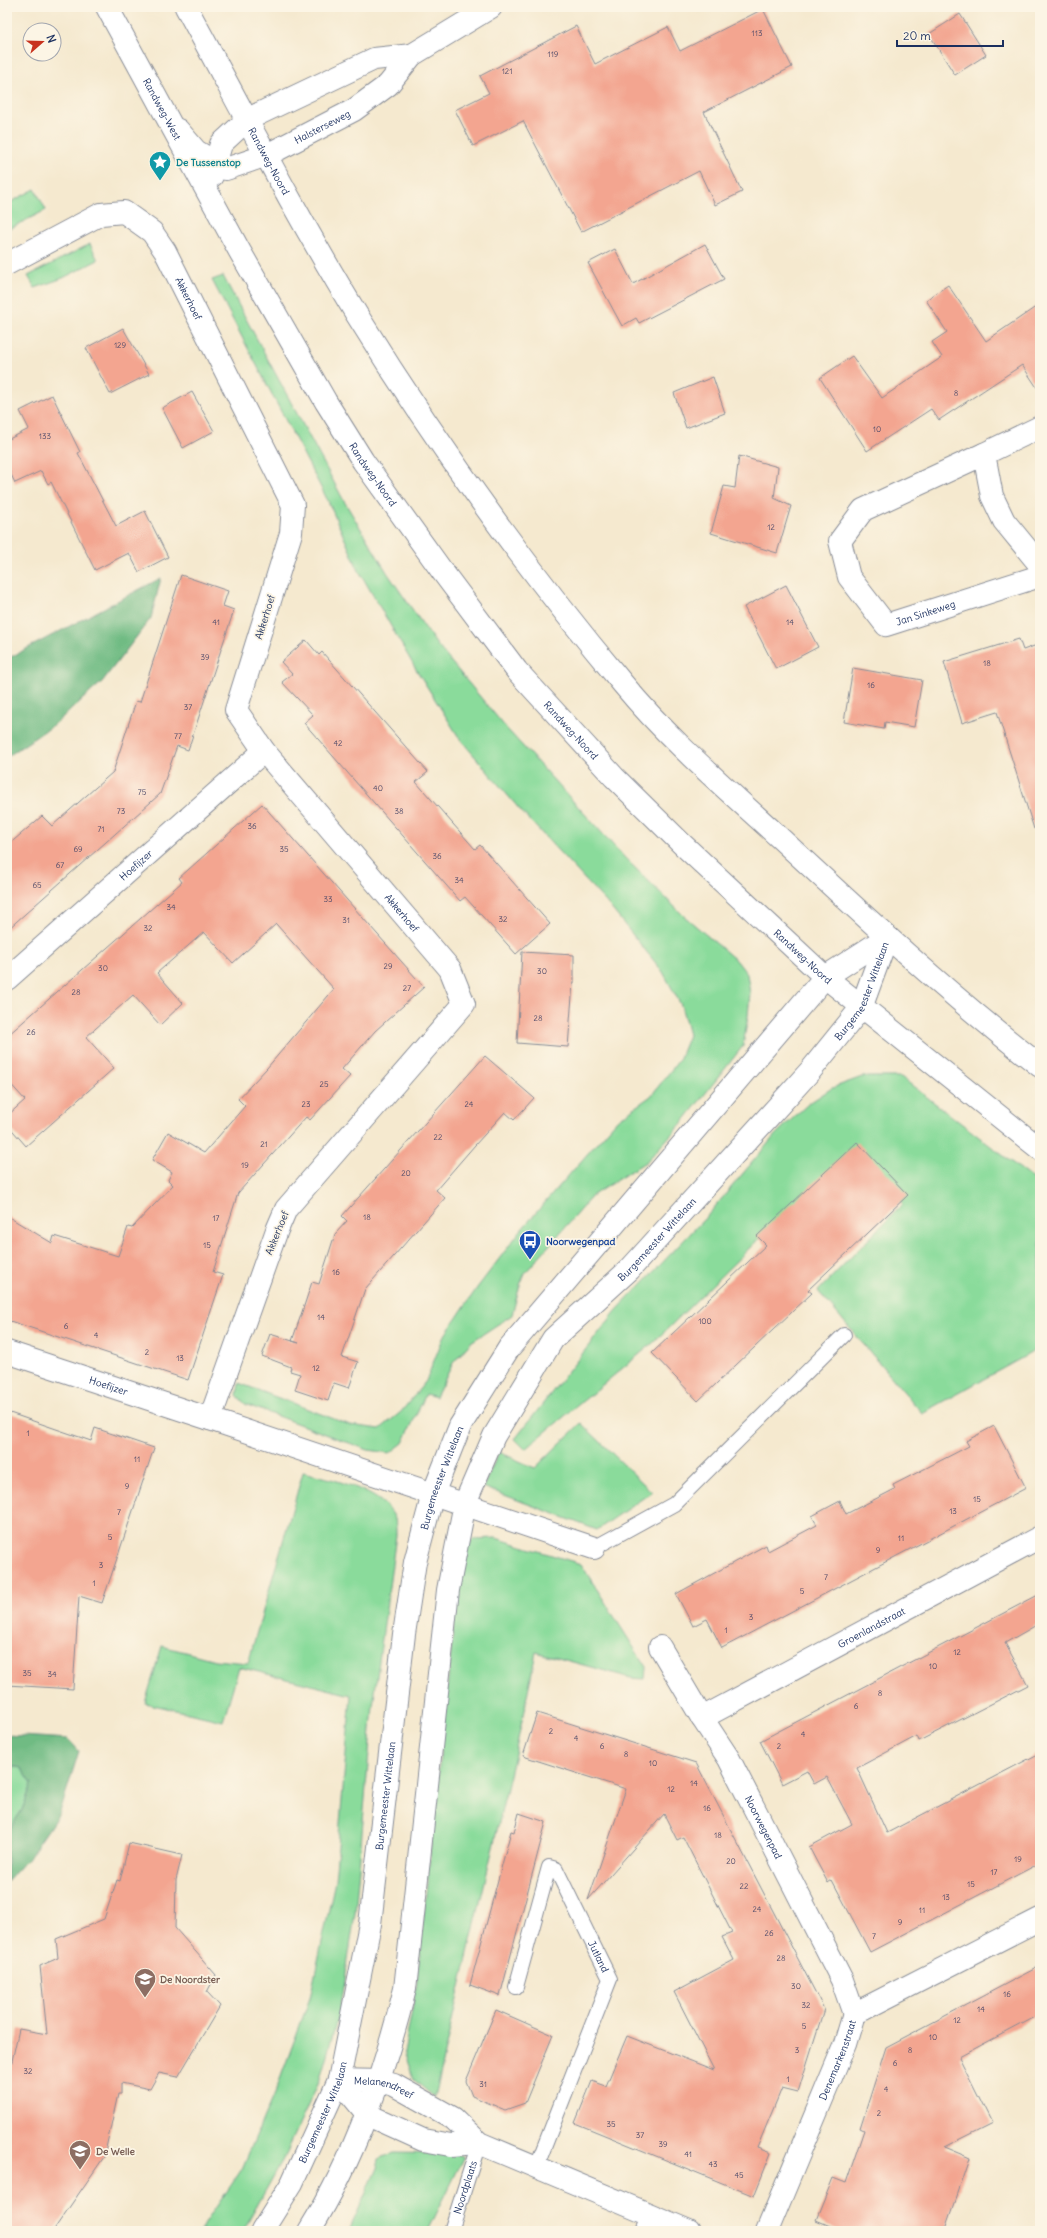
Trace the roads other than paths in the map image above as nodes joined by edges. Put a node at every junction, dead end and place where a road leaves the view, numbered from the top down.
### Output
1 (107, 7) edge
2 (186, 7) edge
3 (491, 7) edge
4 (412, 55) junction
5 (163, 113) junction
6 (248, 119) junction
7 (267, 155) junction
8 (215, 163) junction
9 (218, 212) junction
10 (7, 264) edge
11 (1040, 427) edge
12 (984, 454) junction
13 (1040, 565) edge
14 (1040, 576) edge
15 (264, 751) junction
16 (887, 937) junction
17 (825, 977) junction
18 (7, 979) edge
19 (861, 1008) junction
20 (1040, 1066) edge
21 (1040, 1149) edge
22 (844, 1335) dead end
23 (7, 1352) edge
24 (210, 1419) junction
25 (433, 1494) junction
26 (465, 1503) junction
27 (1040, 1537) edge
28 (594, 1548) joint
29 (660, 1647) dead end
30 (702, 1718) junction
31 (1040, 1919) edge
32 (516, 1987) dead end
33 (854, 2014) junction
34 (339, 2080) junction
35 (379, 2081) junction
36 (368, 2115) junction
37 (480, 2143) junction
38 (536, 2168) junction
39 (650, 2224) edge
40 (262, 2231) edge
41 (309, 2231) edge
42 (451, 2231) edge
43 (689, 2231) edge
44 (767, 2231) edge

1 - 5 street, Randweg-West
2 - 6 street
3 - 4 street, Halsterseweg
4 - 6 street, Halsterseweg
4 - 7 street, Halsterseweg
5 - 8 street, Halsterseweg
5 - 9 street, Randweg-West
6 - 7 street, Randweg-Noord
6 - 8 street, Halsterseweg
7 - 8 street, Halsterseweg
7 - 16 street, Randweg-Noord
8 - 9 street, Halsterseweg
9 - 17 street, Randweg-Noord
10 - 15 street, Akkerhoef
11 - 12 street, Jan Sinkeweg
12 - 13 street
12 - 14 street, Jan Sinkeweg
15 - 18 street, Hoefijzer
15 - 24 street, Akkerhoef
16 - 17 street, Burgemeester Wittelaan
16 - 19 street, Burgemeester Wittelaan
16 - 20 street, Randweg-Noord
17 - 19 street, Randweg-Noord
17 - 25 street, Burgemeester Wittelaan
19 - 21 street, Randweg-Noord
19 - 26 street, Burgemeester Wittelaan
22 - 28 lane
23 - 24 street, Hoefijzer
24 - 25 street
25 - 26 street
25 - 34 street, Burgemeester Wittelaan
26 - 28 street
26 - 35 street, Burgemeester Wittelaan
27 - 30 street, Groenlandstraat
29 - 30 street, Noorwegenpad
30 - 33 street, Noorwegenpad
31 - 33 street, Denemarkenstraat
32 - 38 lane, Jutland
33 - 44 street, Denemarkenstraat
34 - 35 street, Melanendreef
34 - 36 street, Melanendreef
34 - 40 street, Burgemeester Wittelaan
35 - 36 street, Burgemeester Wittelaan
35 - 37 street, Melanendreef
36 - 37 street, Melanendreef
36 - 41 street, Burgemeester Wittelaan
37 - 38 street, Melanendreef
37 - 42 lane, Noordplaats
38 - 39 street, Melanendreef
39 - 43 street, Melanendreef

